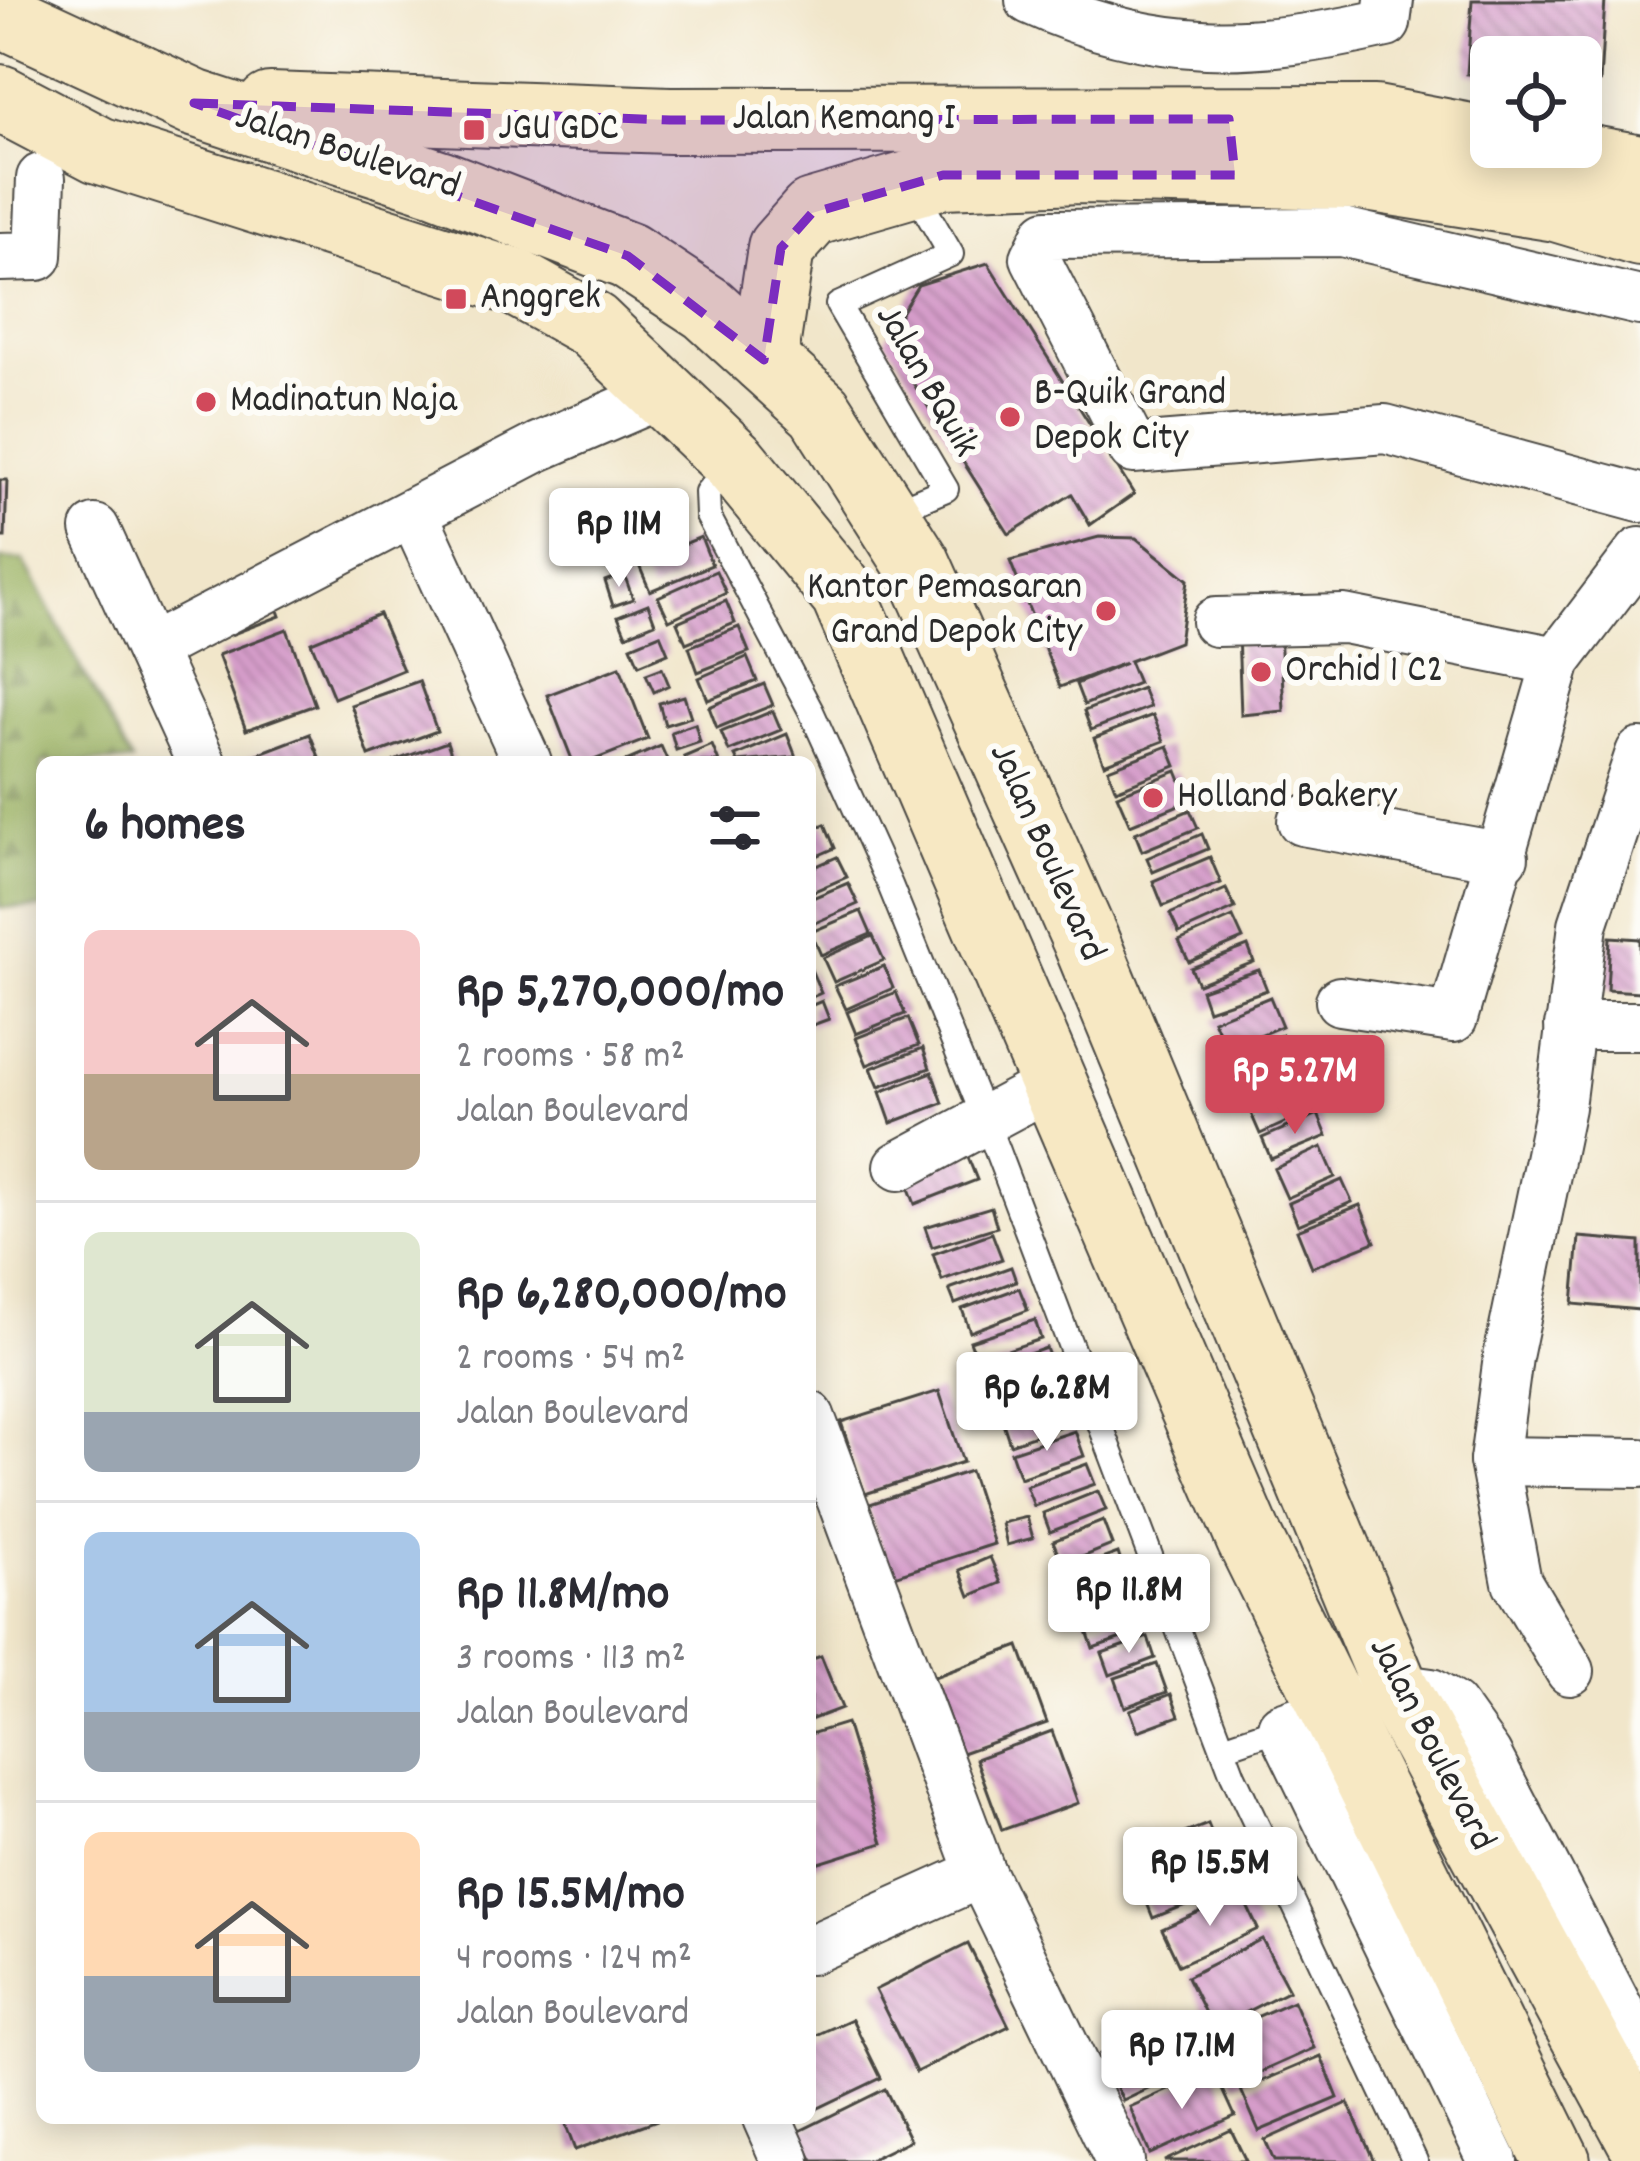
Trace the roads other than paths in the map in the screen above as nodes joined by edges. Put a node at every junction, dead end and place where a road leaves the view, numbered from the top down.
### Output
1 (1030, 0) edge
2 (1388, 0) edge
3 (0, 14) edge
4 (1306, 20) edge
5 (1217, 46) junction
6 (0, 98) edge
7 (194, 104) junction
8 (1470, 137) edge
9 (1232, 147) junction
10 (99, 150) junction
11 (1602, 161) edge
12 (1640, 168) edge
13 (1001, 173) junction
14 (20, 181) edge
15 (911, 184) junction
16 (1640, 233) edge
17 (0, 257) edge
18 (1035, 258) junction
19 (1640, 301) edge
20 (764, 360) junction
21 (666, 392) junction
22 (734, 461) junction
23 (1640, 498) edge
24 (413, 514) junction
25 (883, 515) junction
26 (95, 529) dead end
27 (1640, 552) edge
28 (1216, 622) dead end
29 (150, 649) junction
30 (1558, 661) junction
31 (1640, 754) edge
32 (198, 756) edge
33 (524, 756) edge
34 (1302, 820) dead end
35 (1504, 857) junction
36 (1340, 1001) dead end
37 (1569, 1026) junction
38 (1640, 1026) edge
39 (1052, 1084) junction
40 (986, 1122) junction
41 (899, 1166) dead end
42 (816, 1433) edge
43 (1494, 1461) junction
44 (1640, 1463) edge
45 (1570, 1671) dead end
46 (1395, 1688) junction
47 (1306, 1719) junction
48 (1223, 1747) junction
49 (981, 1874) junction
50 (816, 1948) edge
51 (1640, 2050) edge
52 (770, 2124) edge
53 (1639, 2132) edge
54 (786, 2161) edge
55 (1120, 2161) edge
56 (1414, 2161) edge
57 (1493, 2161) edge
58 (1557, 2161) edge

1 - 5 street
2 - 4 street
3 - 7 main road, Jalan Boulevard
4 - 5 street
5 - 9 street
6 - 10 main road, Jalan Boulevard
7 - 9 main road, Jalan Kemang I
7 - 20 main road, Jalan Boulevard
8 - 9 main road, Jalan Kemang I
9 - 13 main road, Jalan Kemang I
9 - 16 main road, Jalan Kemang I
10 - 14 street
10 - 21 main road, Jalan Boulevard
11 - 12 main road
13 - 15 main road, Jalan Kemang I
13 - 18 street
14 - 17 street
15 - 20 main road, Jalan Kemang I
15 - 25 lane, Jalan BQuik
18 - 19 street
18 - 23 street
20 - 25 main road, Jalan Boulevard
21 - 22 main road, Jalan Boulevard
21 - 24 street
22 - 39 main road, Jalan Boulevard
22 - 40 lane
24 - 29 street
24 - 33 street
25 - 46 main road, Jalan Boulevard
26 - 29 street
27 - 30 street
28 - 30 street
29 - 32 street
30 - 35 street
31 - 37 street
34 - 35 street
35 - 36 street
37 - 38 street
37 - 43 street
39 - 40 street
39 - 47 main road, Jalan Boulevard
40 - 41 street
40 - 48 lane
42 - 49 street
43 - 44 street
43 - 45 street
46 - 47 street
46 - 51 street
46 - 53 main road, Jalan Boulevard
47 - 48 lane
47 - 57 street
47 - 58 main road, Jalan Boulevard
48 - 56 lane
49 - 50 street
49 - 55 street
52 - 54 street

